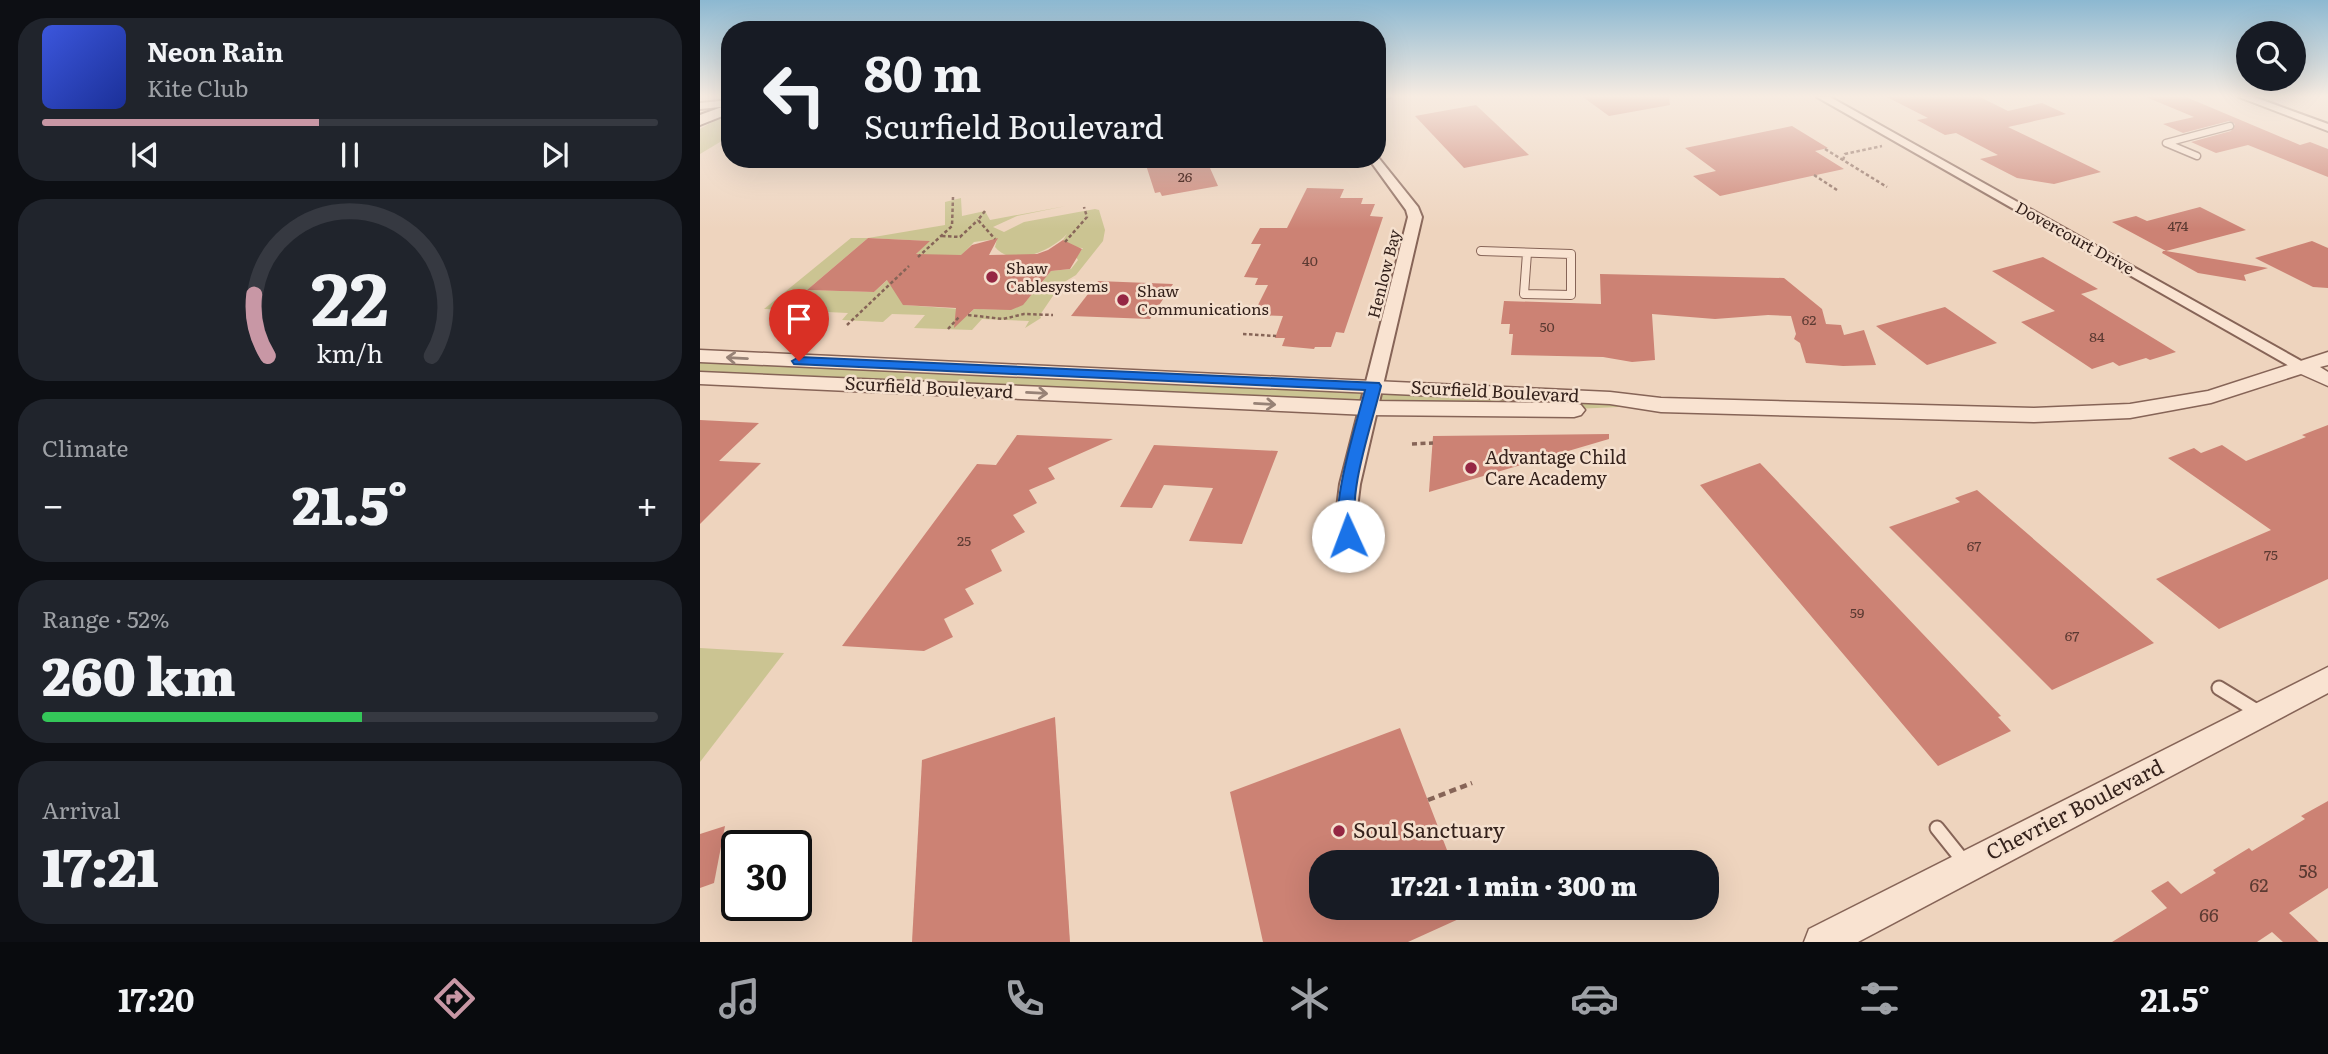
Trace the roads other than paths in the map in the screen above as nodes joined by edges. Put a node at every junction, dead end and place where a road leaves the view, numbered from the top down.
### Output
1 (1900, 141) edge
2 (2174, 141) edge
3 (2197, 156) dead end
4 (1382, 168) edge
5 (1481, 251) dead end
6 (1527, 253) junction
7 (700, 356) edge
8 (2328, 358) edge
9 (2304, 367) junction
10 (700, 378) edge
11 (2328, 380) edge
12 (1374, 386) junction
13 (1661, 405) junction
14 (1368, 408) junction
15 (1358, 556) dead end
16 (2328, 679) edge
17 (2219, 688) dead end
18 (2262, 714) junction
19 (1937, 828) dead end
20 (1968, 866) junction
21 (1822, 942) edge

1 - 9 street, Dovercourt Drive
2 - 3 lane
4 - 12 street, Henlow Bay
5 - 6 lane
6 - 6 lane
12 -> 7 street, Scurfield Boulevard
8 - 9 street, Scurfield Boulevard
9 - 11 street, Dovercourt Drive
9 - 13 street, Scurfield Boulevard
10 -> 14 street, Scurfield Boulevard
12 - 13 street, Scurfield Boulevard
12 - 14 street, Henlow Bay
13 - 14 street, Scurfield Boulevard
14 - 15 street, Henlow Bay
16 - 18 street, Chevrier Boulevard
17 - 18 lane
18 - 20 street, Chevrier Boulevard
19 - 20 lane
20 - 21 street, Chevrier Boulevard

